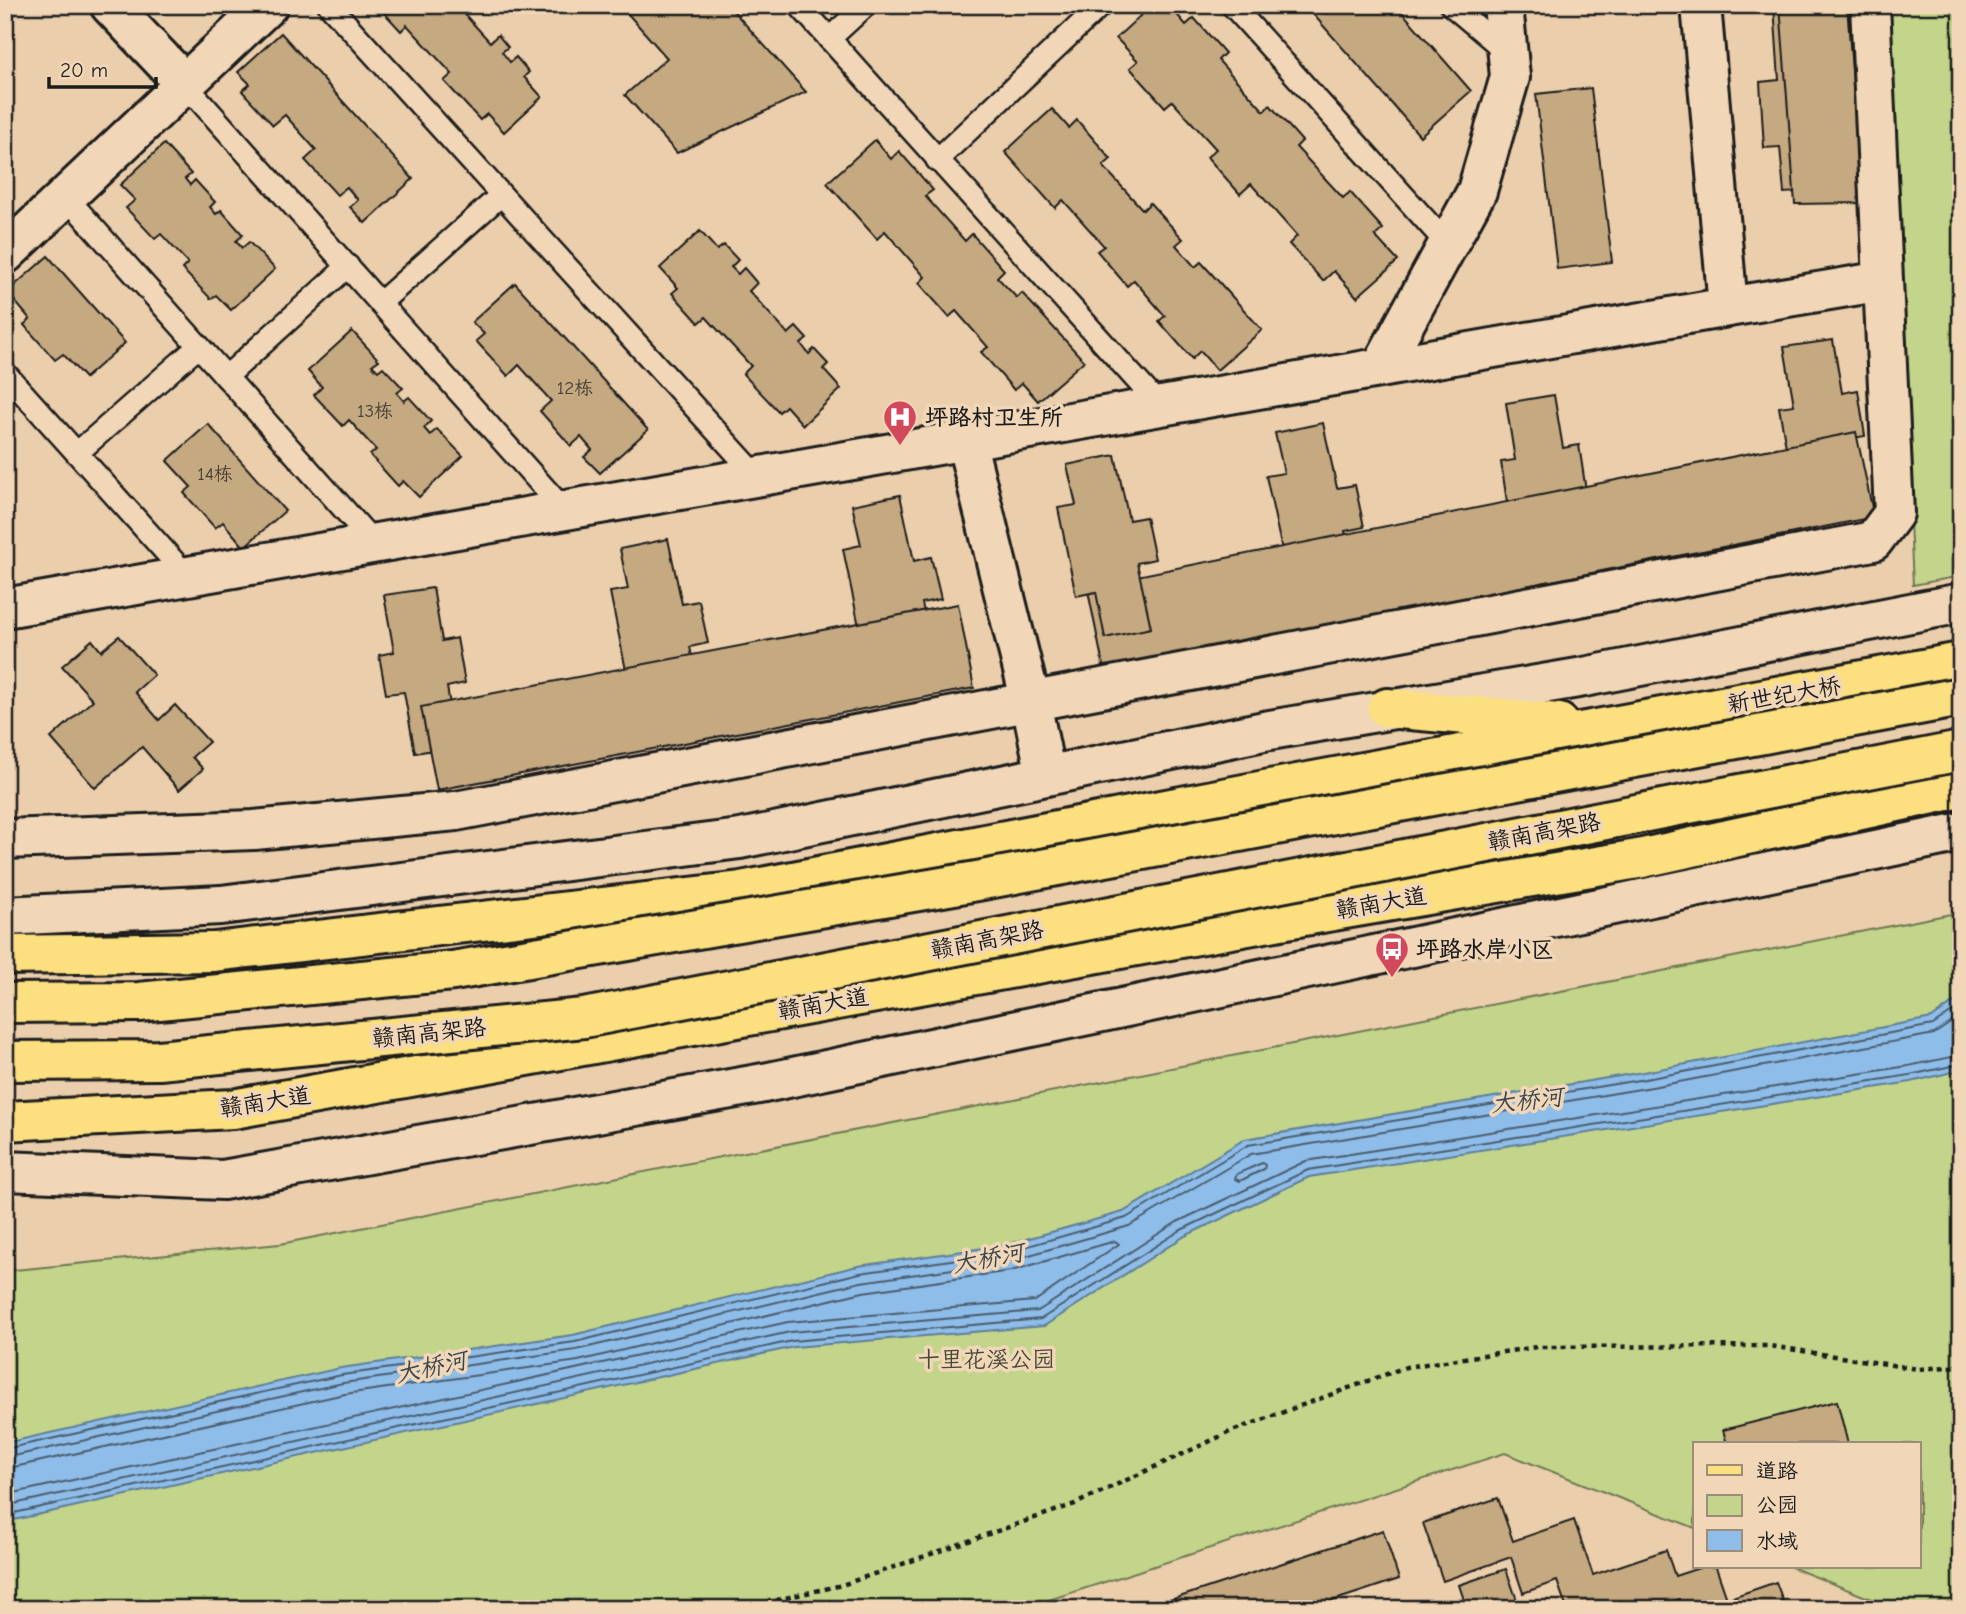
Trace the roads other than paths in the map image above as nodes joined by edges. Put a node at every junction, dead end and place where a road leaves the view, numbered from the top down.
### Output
1 (110, 5) edge
2 (268, 5) edge
3 (329, 5) edge
4 (799, 5) edge
5 (866, 5) edge
6 (1101, 5) edge
7 (1232, 5) edge
8 (1451, 5) edge
9 (1503, 5) edge
10 (1701, 5) edge
11 (1870, 5) edge
12 (829, 39) junction
13 (1508, 53) junction
14 (185, 84) junction
15 (937, 160) junction
16 (501, 195) junction
17 (67, 198) junction
18 (1448, 245) junction
19 (5, 254) edge
20 (348, 267) junction
21 (1883, 281) junction
22 (380, 303) junction
23 (1728, 307) junction
24 (199, 346) junction
25 (1381, 367) junction
26 (5, 373) edge
27 (226, 377) junction
28 (1160, 406) junction
29 (966, 440) junction
30 (77, 453) junction
31 (757, 477) junction
32 (564, 510) junction
33 (374, 543) junction
34 (187, 576) junction
35 (1961, 603) edge
36 (5, 608) edge
37 (1961, 662) edge
38 (1961, 697) edge
39 (1031, 702) junction
40 (1387, 708) junction
41 (1606, 727) junction
42 (1961, 751) edge
43 (1046, 776) junction
44 (1961, 788) edge
45 (1961, 832) edge
46 (5, 839) edge
47 (5, 916) edge
48 (5, 945) edge
49 (214, 952) junction
50 (5, 955) edge
51 (5, 1003) edge
52 (5, 1061) edge
53 (233, 1109) junction
54 (5, 1121) edge
55 (5, 1145) edge
56 (5, 1171) edge

1 - 14 street
2 - 14 street
3 - 16 lane
4 - 12 lane
5 - 12 lane
6 - 15 lane
7 - 18 lane
8 - 13 lane
9 - 13 street
10 - 23 street
11 - 21 street
12 - 15 lane
13 - 18 street
14 - 17 street
14 - 20 lane
15 - 28 lane
16 - 22 lane
16 - 31 lane
17 - 19 street
17 - 24 lane
18 - 25 street
20 - 22 lane
20 - 27 lane
21 - 23 street
21 - 39 street
22 - 32 lane
23 - 25 street
24 - 27 lane
24 - 30 lane
25 - 28 street
26 - 30 lane
27 - 33 lane
28 - 29 street
29 - 31 street
29 - 39 street
30 - 34 lane
31 - 32 street
32 - 33 street
33 - 34 street
34 - 36 street
35 - 40 street
37 - 41 main road, 新世纪大桥
38 - 51 main road, bridge
39 - 43 street
39 - 46 street
40 - 41 main road
40 - 43 street
41 - 49 main road
42 - 52 main road, 赣南高架路, bridge
43 - 47 street
44 - 53 main road, 赣南大道
45 - 56 street
48 - 49 main road
49 - 50 main road
53 - 54 main road, 赣南大道
53 - 55 main road

